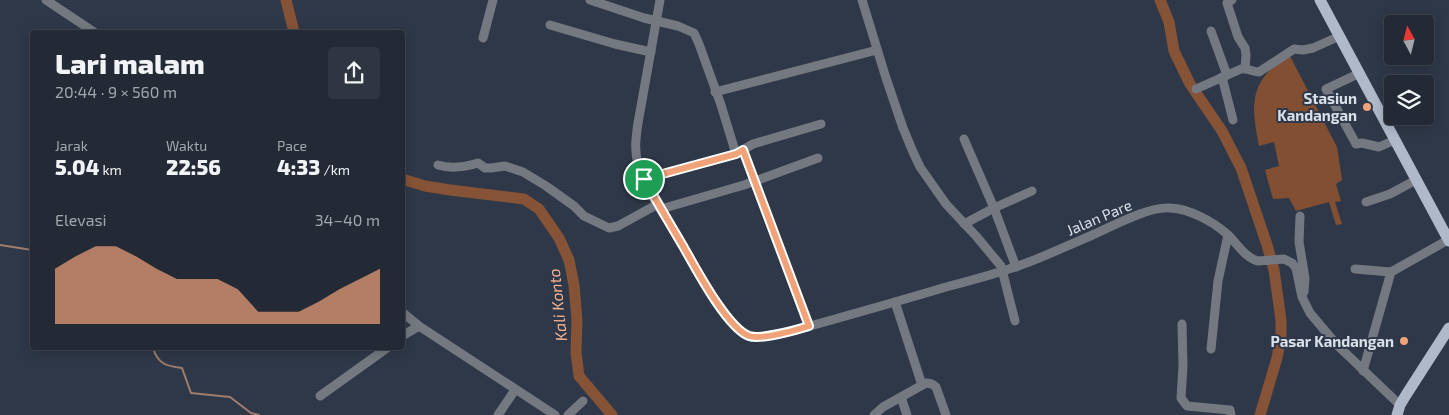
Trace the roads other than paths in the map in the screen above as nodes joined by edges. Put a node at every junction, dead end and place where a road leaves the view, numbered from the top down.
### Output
1 (46, 0) edge
2 (493, 0) edge
3 (590, 0) edge
4 (660, 0) edge
5 (862, 0) edge
6 (1232, 0) edge
7 (1320, 0) edge
8 (657, 22) junction
9 (550, 25) dead end
10 (91, 30) edge
11 (1212, 31) dead end
12 (1340, 36) junction
13 (483, 38) dead end
14 (877, 50) junction
15 (651, 52) junction
16 (1245, 69) junction
17 (1360, 73) junction
18 (1224, 76) junction
19 (1196, 88) dead end
20 (716, 92) junction
21 (1233, 120) dead end
22 (820, 124) dead end
23 (964, 139) dead end
24 (1395, 140) junction
25 (739, 152) junction
26 (818, 158) dead end
27 (438, 165) dead end
28 (644, 179) junction
29 (1416, 180) junction
30 (754, 181) junction
31 (1032, 191) dead end
32 (1366, 202) dead end
33 (660, 207) junction
34 (994, 208) junction
35 (1300, 216) dead end
36 (964, 224) junction
37 (1228, 235) junction
38 (1449, 240) edge
39 (1016, 267) junction
40 (1355, 269) dead end
41 (1003, 270) junction
42 (1391, 272) junction
43 (1302, 297) junction
44 (896, 302) junction
45 (405, 314) edge
46 (1015, 321) dead end
47 (1182, 324) dead end
48 (419, 326) junction
49 (809, 326) junction
50 (1449, 328) edge
51 (405, 334) edge
52 (1211, 349) dead end
53 (384, 350) edge
54 (1363, 371) junction
55 (922, 385) junction
56 (515, 390) junction
57 (320, 396) dead end
58 (901, 397) junction
59 (582, 401) dead end
60 (1398, 410) edge
61 (498, 415) edge
62 (555, 415) edge
63 (568, 415) edge
64 (874, 415) edge
65 (907, 415) edge
66 (946, 415) edge
67 (1231, 415) edge

1 - 10 street
2 - 13 street
3 - 8 street
4 - 8 street, Jalan Pare
5 - 14 street
6 - 16 street
7 - 12 main road
8 - 15 street, Jalan Pare
8 - 20 street
9 - 15 street
11 - 18 street
12 - 16 street
12 - 17 main road
14 - 20 street
14 - 36 street
15 - 28 street, Jalan Pare
16 - 18 street
17 - 24 main road
17 - 24 street
18 - 19 street
18 - 21 street
20 - 25 street
22 - 25 street
23 - 34 street
24 - 29 main road
25 - 28 street
25 - 30 street
26 - 30 street
27 - 33 street
28 - 33 street, Jalan Pare
29 - 32 street
29 - 38 main road
30 - 33 street
30 - 49 street
31 - 34 street
33 - 49 street, Jalan Pare
34 - 36 street
34 - 39 street
35 - 43 street
36 - 41 street
37 - 39 street, Jalan Pare
37 - 43 street, Jalan Pare
37 - 52 street
38 - 42 street
39 - 41 street, Jalan Pare
40 - 42 street
41 - 44 street, Jalan Pare
41 - 46 street
42 - 54 street
43 - 54 street, Jalan Pare
44 - 49 street, Jalan Pare
44 - 55 street
45 - 48 street
47 - 67 street
48 - 51 street
48 - 56 street
50 - 60 main road
53 - 57 street
54 - 60 street, Jalan Pare
55 - 58 street
55 - 66 street
56 - 61 street
56 - 62 street
58 - 64 street
58 - 65 street
59 - 63 street

